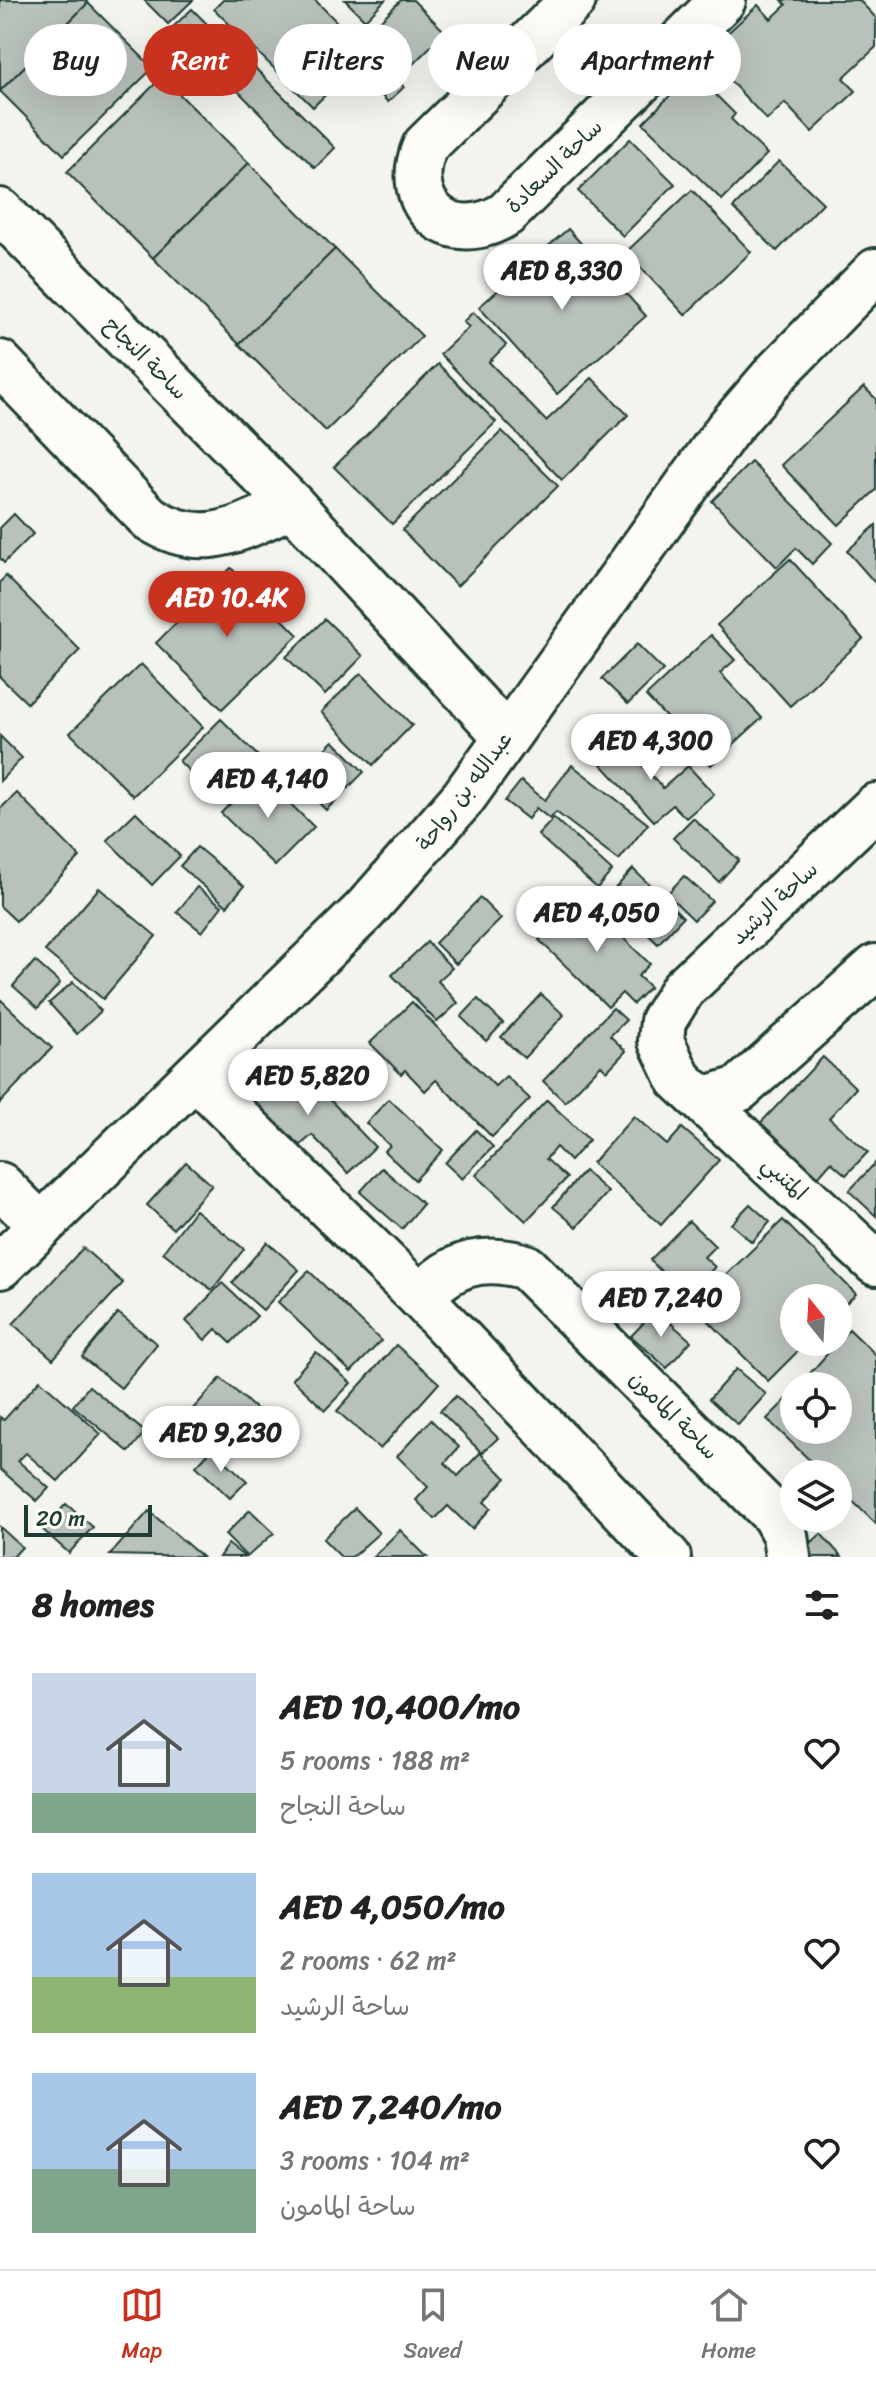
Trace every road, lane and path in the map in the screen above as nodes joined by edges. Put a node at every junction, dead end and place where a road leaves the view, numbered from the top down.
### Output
1 (573, 0) edge
2 (723, 0) edge
3 (0, 211) edge
4 (876, 271) edge
5 (0, 363) edge
6 (292, 505) junction
7 (506, 736) junction
8 (876, 806) edge
9 (876, 967) edge
10 (196, 1077) junction
11 (695, 1094) junction
12 (0, 1185) edge
13 (41, 1226) junction
14 (876, 1263) edge
15 (0, 1266) edge
16 (421, 1298) junction
17 (668, 1557) edge
18 (788, 1557) edge

1 - 2 street, ساحة السعادة
3 - 6 street, ساحة النجاح
4 - 7 street, عبدالله بن رواحة
5 - 6 street
6 - 7 street, ساحة النجاح
7 - 10 street, عبدالله بن رواحة
8 - 11 street, ساحة الرشيد
9 - 11 street
10 - 13 street, عبدالله بن رواحة
10 - 16 street
11 - 14 street, المتنبي
12 - 13 street
13 - 15 street, عبدالله بن رواحة
16 - 17 street
16 - 18 street, ساحة المامون

